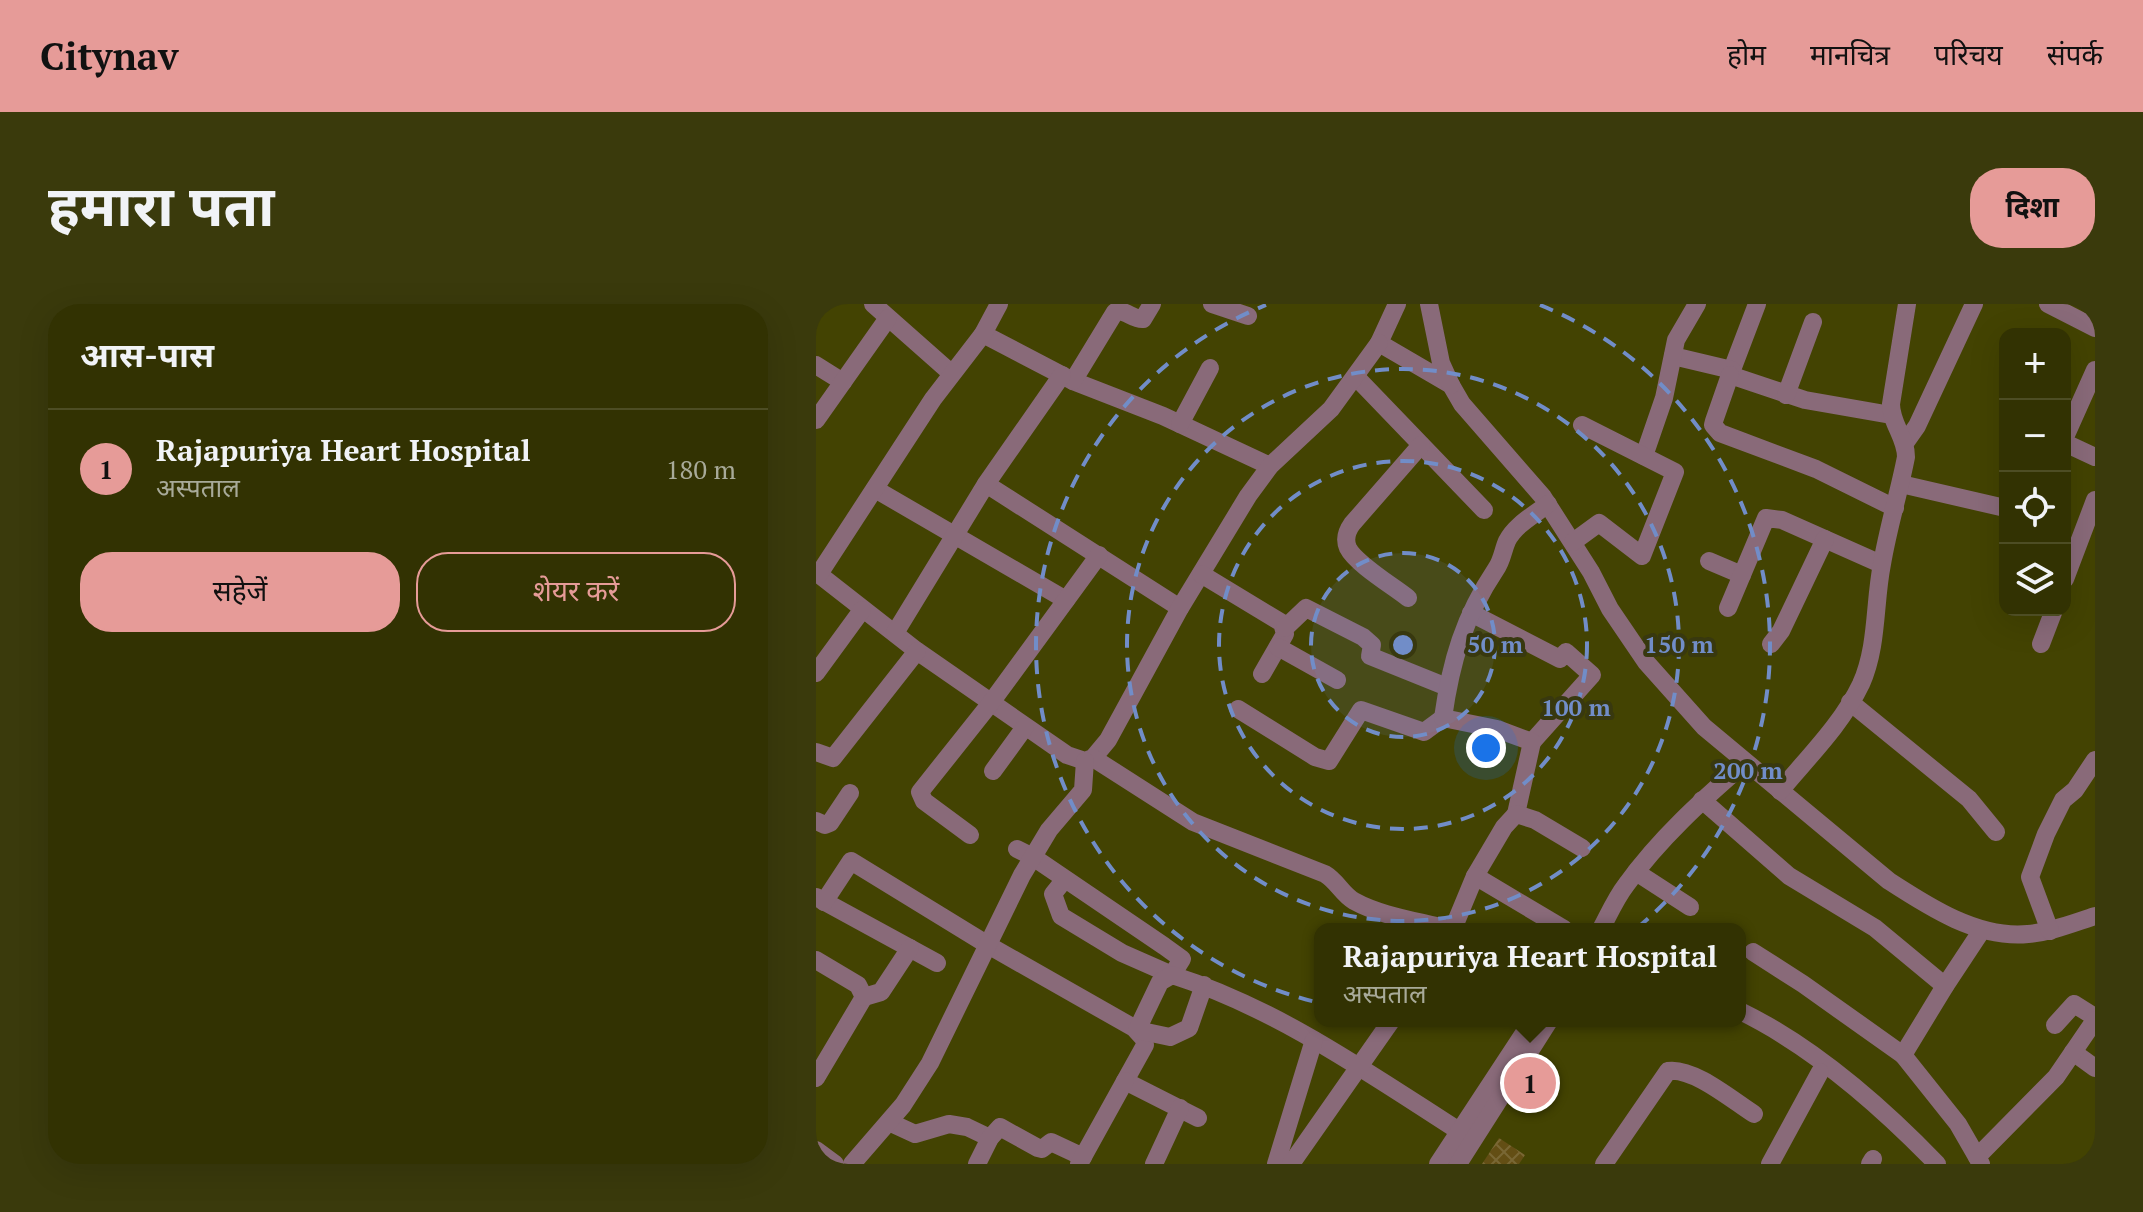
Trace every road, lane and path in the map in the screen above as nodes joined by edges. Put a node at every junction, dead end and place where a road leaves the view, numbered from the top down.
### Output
1 (873, 304) edge
2 (999, 304) edge
3 (1152, 304) edge
4 (1212, 304) edge
5 (1397, 304) edge
6 (1429, 304) edge
7 (1697, 304) edge
8 (1757, 304) edge
9 (1907, 304) edge
10 (1974, 304) edge
11 (2048, 304) edge
12 (2068, 309) edge
13 (1248, 316) dead end
14 (888, 318) junction
15 (1813, 322) dead end
16 (2095, 328) edge
17 (983, 334) junction
18 (1379, 343) junction
19 (1673, 356) junction
20 (816, 365) edge
21 (1210, 368) dead end
22 (2095, 370) edge
23 (951, 373) junction
24 (1731, 373) junction
25 (1356, 377) junction
26 (1067, 378) junction
27 (843, 382) junction
28 (1451, 385) junction
29 (1786, 395) junction
30 (1891, 415) junction
31 (816, 420) edge
32 (1180, 424) junction
33 (1582, 425) dead end
34 (2071, 426) edge
35 (1905, 443) junction
36 (2071, 443) edge
37 (1421, 445) junction
38 (1644, 456) junction
39 (2095, 457) edge
40 (1270, 466) junction
41 (986, 484) junction
42 (1901, 484) junction
43 (875, 489) junction
44 (2095, 500) edge
45 (1548, 504) junction
46 (1999, 507) edge
47 (1895, 508) junction
48 (1484, 510) dead end
49 (954, 536) junction
50 (1825, 539) junction
51 (1573, 542) junction
52 (1099, 555) junction
53 (1709, 561) dead end
54 (2071, 563) edge
55 (1881, 564) junction
56 (818, 573) edge
57 (1201, 574) junction
58 (1742, 575) junction
59 (1408, 598) dead end
60 (1066, 600) junction
61 (1180, 608) junction
62 (1728, 608) dead end
63 (862, 610) junction
64 (1471, 613) junction
65 (2052, 616) edge
66 (1285, 628) junction
67 (895, 633) junction
68 (1771, 644) dead end
69 (2041, 644) dead end
70 (1278, 647) junction
71 (917, 651) junction
72 (816, 673) edge
73 (1262, 674) dead end
74 (1337, 680) dead end
75 (1447, 687) junction
76 (1850, 702) junction
77 (990, 704) junction
78 (1238, 709) dead end
79 (1443, 718) junction
80 (1025, 727) junction
81 (1532, 742) junction
82 (816, 752) edge
83 (1089, 759) junction
84 (2095, 760) edge
85 (1745, 763) junction
86 (993, 771) dead end
87 (1780, 791) junction
88 (850, 793) dead end
89 (1702, 800) junction
90 (1516, 814) junction
91 (816, 821) edge
92 (1996, 832) dead end
93 (970, 835) dead end
94 (1582, 848) dead end
95 (1025, 853) junction
96 (1636, 872) junction
97 (1475, 876) junction
98 (1065, 879) junction
99 (820, 900) edge
100 (1690, 907) dead end
101 (2095, 916) edge
102 (1430, 923) edge
103 (1454, 923) edge
104 (1554, 923) edge
105 (1604, 923) edge
106 (1982, 930) junction
107 (2050, 931) junction
108 (988, 945) junction
109 (910, 948) junction
110 (1753, 952) dead end
111 (816, 960) edge
112 (937, 963) dead end
113 (1172, 975) junction
114 (1204, 985) junction
115 (1945, 986) junction
116 (864, 997) junction
117 (1746, 1014) edge
118 (2095, 1018) edge
119 (2055, 1025) dead end
120 (1387, 1027) edge
121 (1528, 1027) edge
122 (1545, 1027) edge
123 (1137, 1030) junction
124 (1314, 1040) junction
125 (2073, 1052) junction
126 (1903, 1055) junction
127 (1360, 1067) junction
128 (2095, 1068) edge
129 (1820, 1072) dead end
130 (816, 1078) edge
131 (1125, 1081) junction
132 (1180, 1108) junction
133 (1754, 1114) dead end
134 (1198, 1118) dead end
135 (889, 1122) junction
136 (1459, 1131) junction
137 (990, 1138) junction
138 (1162, 1146) junction
139 (816, 1150) edge
140 (1979, 1160) edge
141 (1081, 1161) edge
142 (1609, 1163) edge
143 (835, 1164) edge
144 (852, 1164) edge
145 (977, 1164) edge
146 (1154, 1164) edge
147 (1173, 1164) edge
148 (1276, 1164) edge
149 (1291, 1164) edge
150 (1438, 1164) edge
151 (1458, 1164) edge
152 (1770, 1164) edge
153 (1937, 1164) edge

1 - 14 street
2 - 17 street
3 - 26 street
4 - 13 street
5 - 18 street
6 - 28 street
7 - 19 street
8 - 24 street
9 - 30 street
10 - 35 street
11 - 12 street
12 - 16 street
14 - 23 street
14 - 27 street
15 - 29 street
17 - 23 street
17 - 26 street
18 - 25 street
18 - 28 street
19 - 24 street
19 - 38 street
20 - 27 street
21 - 32 street
22 - 34 street
23 - 43 street
24 - 29 street
24 - 47 street
25 - 37 street
25 - 40 street
26 - 32 street
26 - 41 street
27 - 31 street
28 - 45 street
29 - 30 street
30 - 35 street
32 - 40 street
33 - 38 street
35 - 42 street
36 - 39 street
37 - 48 street
37 - 59 street
38 - 51 street
40 - 57 street
41 - 49 street
41 - 52 street
42 - 46 street
42 - 47 street
43 - 49 street
43 - 56 street
44 - 54 street
45 - 51 street
45 - 64 street
47 - 55 street
49 - 60 street
49 - 67 street
50 - 55 street
50 - 58 street
50 - 68 street
51 - 85 street
52 - 60 street
52 - 61 street
53 - 58 street
55 - 76 street
56 - 63 street
57 - 61 street
57 - 66 street
58 - 62 street
60 - 77 street
61 - 83 street
63 - 67 street
63 - 72 street
64 - 75 street
64 - 81 street
65 - 69 street
66 - 70 street
66 - 75 street
67 - 71 street
70 - 73 street
70 - 74 street
71 - 77 street
71 - 82 street
75 - 79 street
76 - 87 street
76 - 92 street
77 - 80 street
77 - 93 street
78 - 79 street
79 - 81 street
80 - 83 street
80 - 86 street
81 - 90 street
83 - 95 street
83 - 102 street
84 - 107 street
85 - 87 street
85 - 89 street
87 - 106 street
88 - 91 street
89 - 96 street
89 - 115 street
90 - 94 street
90 - 97 street
95 - 98 street
95 - 108 street
96 - 100 street
96 - 105 street
97 - 103 street
97 - 104 street
98 - 113 street
98 - 113 street
99 - 108 street
99 - 109 street
101 - 107 street
106 - 107 street
106 - 115 street
108 - 123 street
108 - 135 street
109 - 112 street
109 - 116 street
110 - 126 street
111 - 116 street
113 - 114 street
113 - 123 street
114 - 123 street
114 - 124 street
115 - 126 street
116 - 130 street
117 - 153 street
118 - 119 street
118 - 125 street
120 - 127 street
121 - 136 street
122 - 151 street
123 - 131 street
124 - 127 street
124 - 148 street
125 - 128 street
125 - 140 street
126 - 140 street
127 - 136 street
127 - 149 street
129 - 152 street
131 - 132 street
131 - 141 street
132 - 134 street
132 - 138 street
133 - 142 street
135 - 137 street
135 - 144 street
136 - 150 street
137 - 141 street
137 - 145 street
138 - 146 street
138 - 147 street
139 - 143 street

